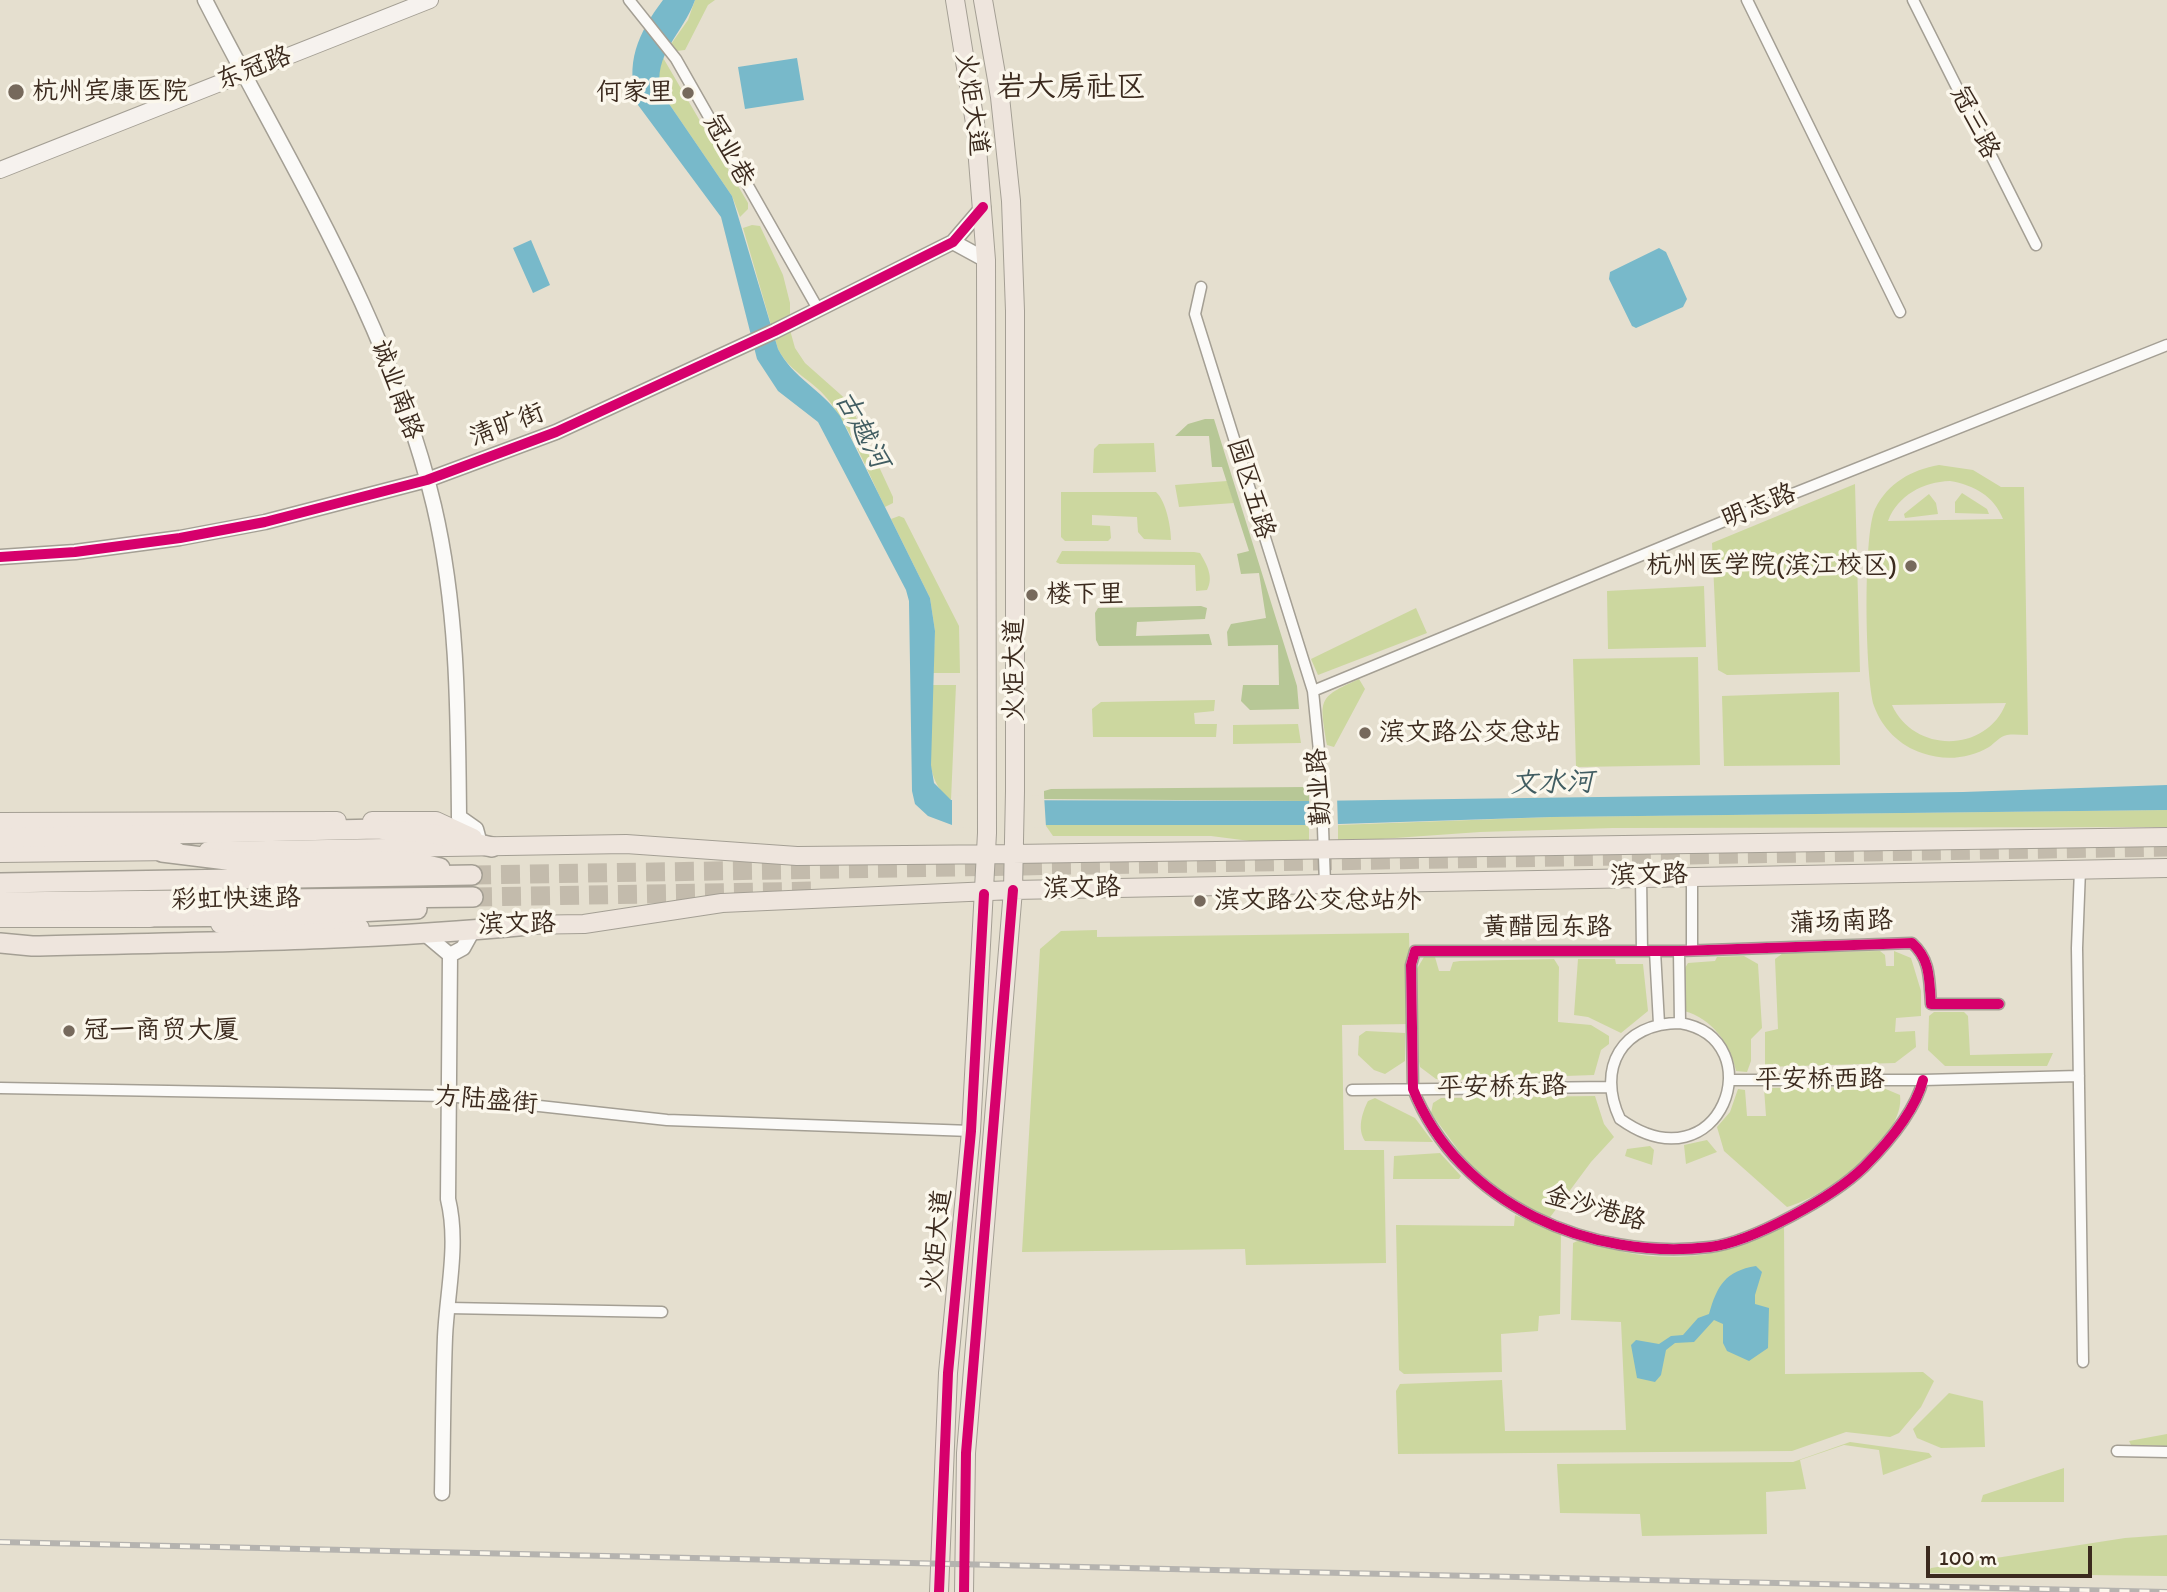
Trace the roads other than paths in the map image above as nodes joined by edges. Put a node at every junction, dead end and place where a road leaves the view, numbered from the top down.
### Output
1 (205, 0) edge
2 (430, 0) edge
3 (629, 0) edge
4 (955, 0) edge
5 (983, 0) edge
6 (1747, 0) edge
7 (1913, 0) edge
8 (243, 74) junction
9 (0, 170) edge
10 (983, 207) junction
11 (953, 242) junction
12 (2036, 245) dead end
13 (986, 260) junction
14 (1201, 287) dead end
15 (818, 309) junction
16 (1900, 312) dead end
17 (2167, 345) edge
18 (987, 360) junction
19 (1015, 361) junction
20 (427, 480) junction
21 (0, 557) edge
22 (1313, 691) junction
23 (459, 817) junction
24 (0, 822) edge
25 (441, 823) junction
26 (2167, 837) edge
27 (0, 838) edge
28 (485, 844) junction
29 (1323, 844) junction
30 (162, 852) junction
31 (0, 853) edge
32 (987, 853) junction
33 (1013, 855) junction
34 (2167, 867) edge
35 (2080, 869) junction
36 (1692, 874) junction
37 (1641, 876) junction
38 (0, 883) edge
39 (1325, 884) junction
40 (1013, 890) junction
41 (984, 894) junction
42 (0, 902) edge
43 (136, 917) junction
44 (0, 918) edge
45 (529, 925) junction
46 (473, 930) junction
47 (425, 934) junction
48 (0, 943) edge
49 (1692, 950) junction
50 (1642, 951) junction
51 (1655, 951) junction
52 (1679, 951) junction
53 (450, 955) junction
54 (1999, 1004) dead end
55 (1680, 1023) junction
56 (1659, 1024) junction
57 (2079, 1076) junction
58 (1729, 1080) junction
59 (1923, 1080) junction
60 (1611, 1087) junction
61 (0, 1088) edge
62 (1413, 1089) junction
63 (1352, 1090) dead end
64 (448, 1096) junction
65 (971, 1131) junction
66 (448, 1308) junction
67 (662, 1312) dead end
68 (2083, 1362) dead end
69 (2117, 1451) dead end
70 (2167, 1452) edge
71 (442, 1493) dead end
72 (939, 1592) edge
73 (964, 1592) edge

1 - 8 street, 诚业南路
2 - 8 main road, 东冠路
3 - 15 street, 冠业巷
4 - 10 main road, 火炬大道
5 - 19 main road, 火炬大道
6 - 16 street
7 - 12 street, 冠三路
8 - 9 main road, 东冠路
8 - 20 street, 诚业南路
10 - 11 street, 清旷街
10 - 13 main road, 火炬大道
11 - 13 street
11 - 15 street, 清旷街
13 - 18 main road, 火炬大道
14 - 22 street, 园区五路
15 - 20 street, 清旷街
17 - 22 street, 明志路
18 - 19 main road
18 - 32 main road, 火炬大道
19 - 33 main road, 火炬大道
20 - 21 street, 清旷街
20 - 23 street, 诚业南路
22 - 29 street, 勤业路
23 - 25 street
23 - 28 street
24 - 25 main road
25 - 28 main road
26 - 29 main road, 滨文路
27 - 28 highway
28 - 30 main road, 滨文路
28 - 32 main road, 滨文路
29 - 33 main road, 滨文路
29 - 39 street, 勤业路
30 - 31 main road, 滨文路
30 - 38 highway, 彩虹快速路
32 - 33 main road, 滨文路
32 - 41 main road, 火炬大道
33 - 40 main road, 火炬大道
34 - 35 main road, 滨文路
35 - 36 main road, 滨文路
35 - 57 street
36 - 37 main road, 滨文路
36 - 49 street
37 - 39 main road, 滨文路
37 - 50 street
39 - 40 main road, 滨文路
40 - 41 main road, 滨文路
40 - 73 main road, 火炬大道
41 - 45 main road, 滨文路
41 - 65 main road, 火炬大道
42 - 43 highway, 彩虹快速路
43 - 44 main road, 滨文路
43 - 45 main road, 滨文路
45 - 46 highway
46 - 47 highway
46 - 53 street
47 - 48 highway
47 - 53 street
49 - 52 street, 蒲场南路
49 - 54 street, 蒲场南路
50 - 51 street, 黄醋园东路
50 - 62 street, 黄醋园东路
51 - 52 street, 黄醋园东路
51 - 56 street
52 - 55 street
53 - 64 street
55 - 56 street
55 - 58 street
56 - 60 street
57 - 59 street, 平安桥西路
57 - 68 street
58 - 59 street, 平安桥西路
58 - 60 street
59 - 62 street, 金沙港路
60 - 62 street, 平安桥东路
61 - 64 street, 方陆盛街
62 - 63 street, 平安桥东路
64 - 65 street, 方陆盛街
64 - 66 street
65 - 72 main road, 火炬大道
66 - 67 street
66 - 71 street
69 - 70 street

